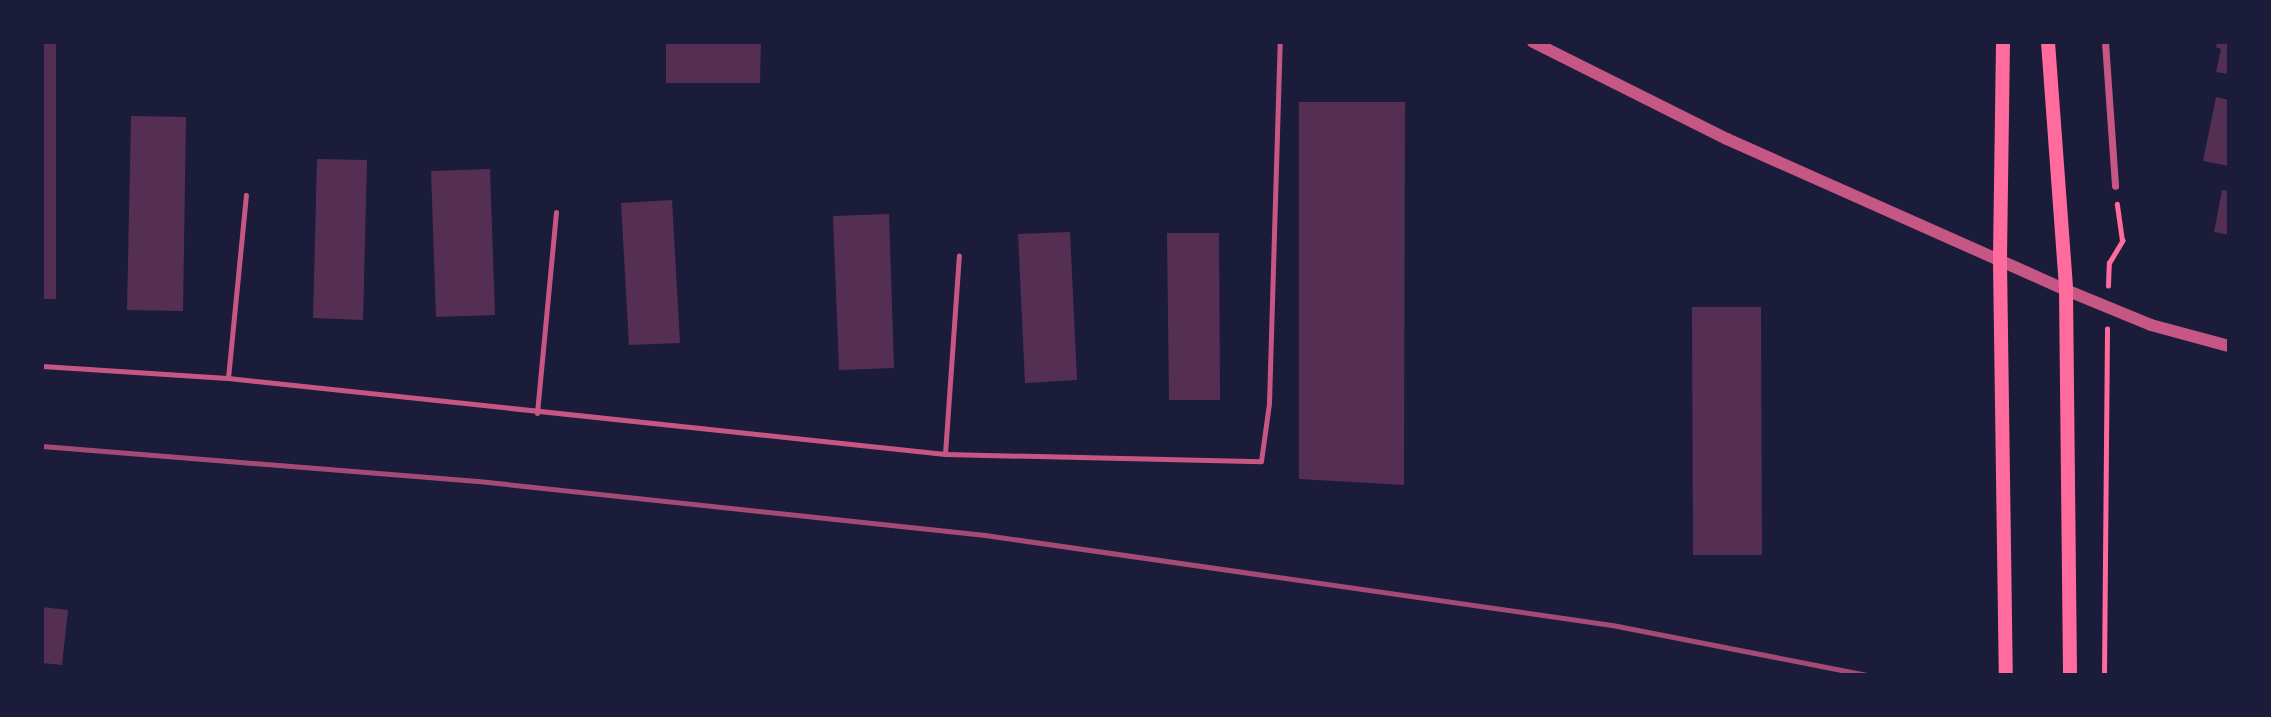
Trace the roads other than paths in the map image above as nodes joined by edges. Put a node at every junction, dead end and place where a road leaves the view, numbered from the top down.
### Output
1 (1280, 42) edge
2 (1533, 42) edge
3 (2003, 42) edge
4 (2048, 42) edge
5 (2105, 42) edge
6 (2115, 186) road end
7 (246, 195) dead end
8 (556, 212) dead end
9 (959, 255) dead end
10 (2000, 261) junction
11 (2066, 290) junction
12 (2229, 346) edge
13 (42, 366) edge
14 (228, 378) junction
15 (537, 413) junction
16 (945, 454) junction
17 (2006, 675) edge
18 (2070, 675) edge

1 - 16 lane
2 - 10 street
3 - 10 main road
4 - 11 main road
5 - 6 street
7 - 14 lane
8 - 15 lane
9 - 16 lane
10 - 11 street
10 - 17 main road
11 - 12 street
11 - 18 main road
13 - 14 lane
14 - 15 lane
15 - 16 lane

